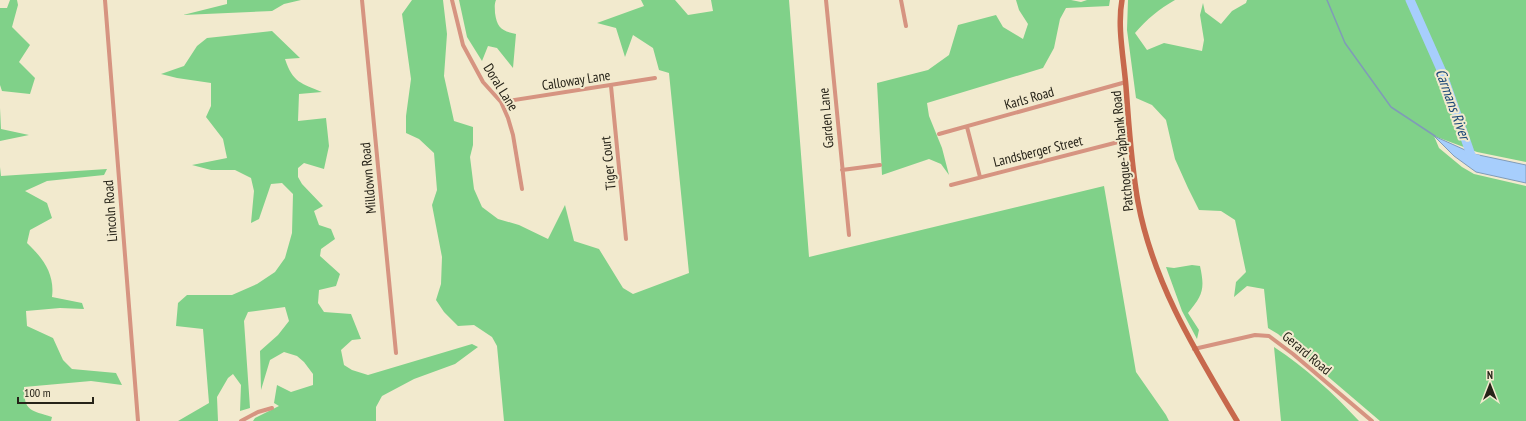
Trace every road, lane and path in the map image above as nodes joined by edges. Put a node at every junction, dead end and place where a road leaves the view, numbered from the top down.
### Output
1 (105, 0) edge
2 (362, 0) edge
3 (452, 0) edge
4 (826, 0) edge
5 (901, 0) edge
6 (1122, 0) edge
7 (906, 26) dead end
8 (655, 78) dead end
9 (1126, 82) junction
10 (611, 86) junction
11 (501, 102) junction
12 (966, 126) junction
13 (939, 134) dead end
14 (1130, 139) junction
15 (880, 165) dead end
16 (842, 170) junction
17 (980, 177) junction
18 (951, 185) dead end
19 (522, 190) dead end
20 (849, 235) dead end
21 (626, 239) dead end
22 (1194, 349) junction
23 (396, 353) dead end
24 (272, 408) dead end
25 (138, 421) edge
26 (241, 421) edge
27 (1237, 421) edge
28 (1372, 421) edge

1 - 25 street, Lincoln Road
2 - 23 street, Milldown Road
3 - 11 street, Doral Lane
4 - 16 street, Garden Lane
5 - 7 street
6 - 9 main road, Patchogue-Yaphank Road
8 - 10 street, Calloway Lane
9 - 12 street, Karls Road
9 - 14 main road, Patchogue-Yaphank Road
10 - 11 street, Calloway Lane
10 - 21 street, Tiger Court
11 - 19 street, Doral Lane
12 - 13 street, Karls Road
12 - 17 street
14 - 17 street, Landsberger Street
14 - 22 main road, Patchogue-Yaphank Road
15 - 16 street
16 - 20 street, Garden Lane
17 - 18 street, Landsberger Street
22 - 27 main road, Patchogue-Yaphank Road
22 - 28 street, Gerard Road
24 - 26 street

